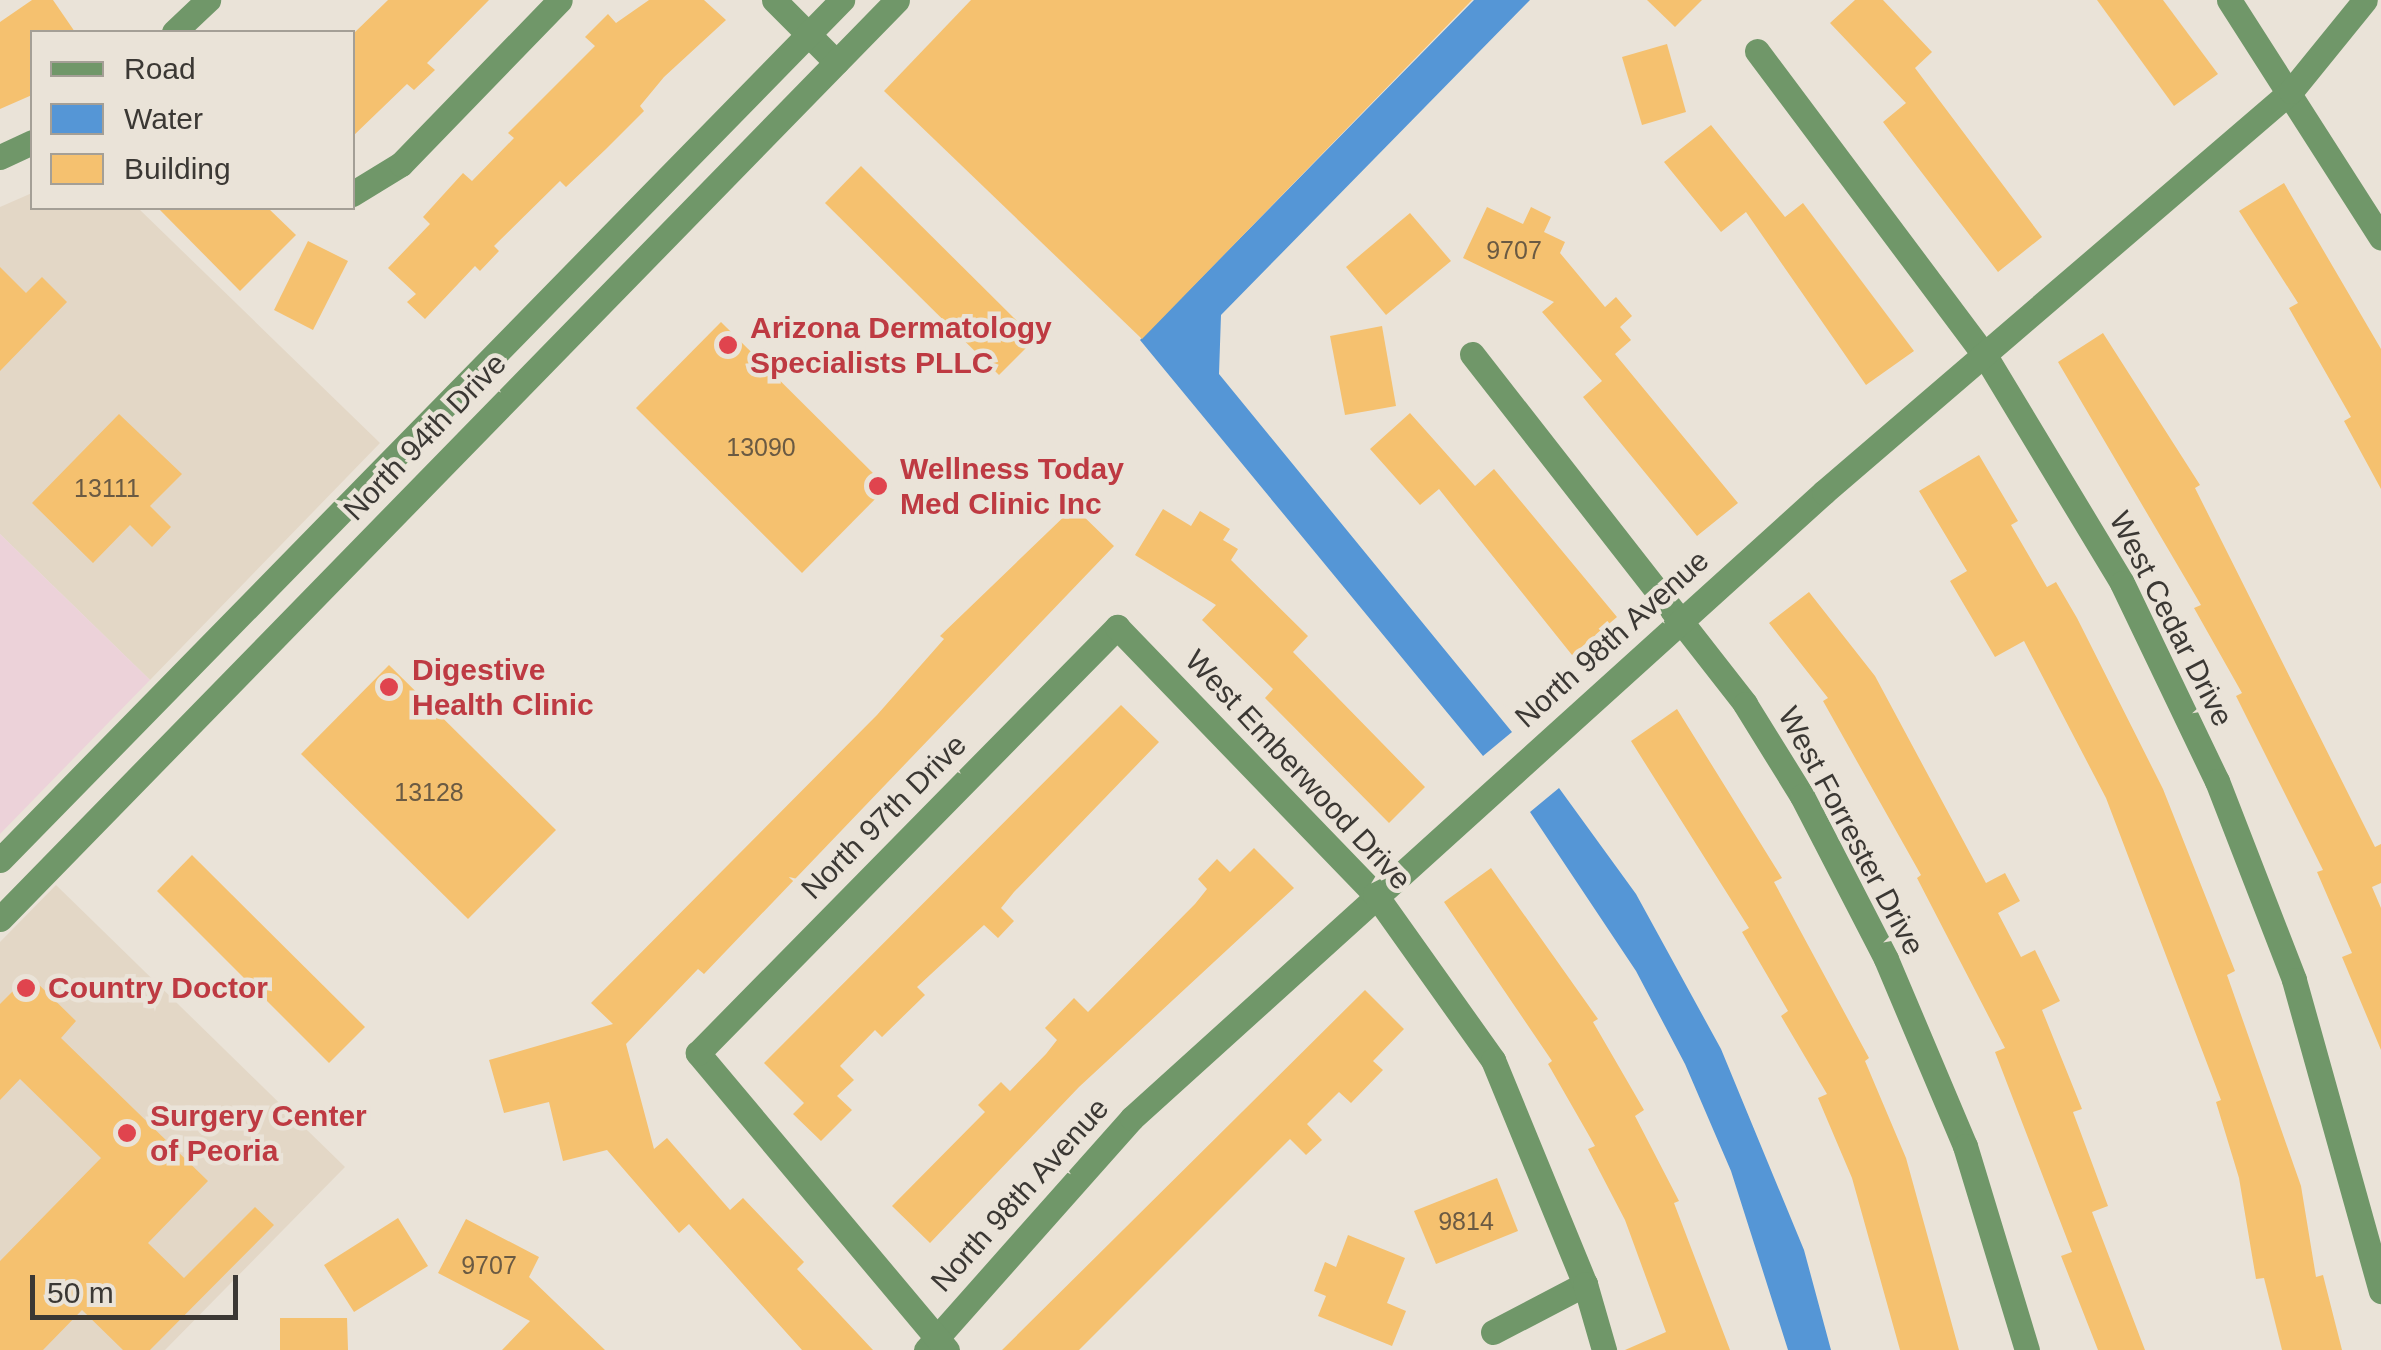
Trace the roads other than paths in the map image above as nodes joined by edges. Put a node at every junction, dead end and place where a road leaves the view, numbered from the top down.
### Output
1 (208, 0) edge
2 (560, 0) edge
3 (774, 0) edge
4 (842, 0) edge
5 (897, 0) edge
6 (2229, 0) edge
7 (2364, 0) edge
8 (176, 30) edge
9 (808, 34) junction
10 (1757, 51) dead end
11 (836, 62) junction
12 (2291, 91) junction
13 (30, 143) edge
14 (0, 157) edge
15 (355, 192) edge
16 (2381, 238) edge
17 (1472, 354) dead end
18 (1984, 354) junction
19 (358, 493) junction
20 (388, 523) junction
21 (1682, 620) junction
22 (1117, 627) joint
23 (0, 860) edge
24 (1375, 894) junction
25 (0, 919) edge
26 (1585, 1284) junction
27 (2381, 1290) edge
28 (1492, 1332) dead end
29 (936, 1346) edge
30 (1604, 1350) edge
31 (2027, 1350) edge

1 - 8 street
2 - 15 street
3 - 9 street
4 - 9 street, North 94th Drive
5 - 11 street, North 94th Drive
6 - 12 street
7 - 12 street, North 98th Avenue
9 - 11 street
9 - 19 street, North 94th Drive
10 - 18 street, West Cedar Drive
11 - 20 street, North 94th Drive
12 - 16 street
12 - 18 street, North 98th Avenue
13 - 14 street
17 - 21 street, West Forrester Drive
18 - 21 street, North 98th Avenue
18 - 27 street, West Cedar Drive
19 - 20 street
19 - 23 street, North 94th Drive
20 - 25 street, North 94th Drive
21 - 24 street, North 98th Avenue
21 - 31 street, West Forrester Drive
22 - 24 street, West Emberwood Drive
22 - 29 street, North 97th Drive
24 - 26 street, West Emberwood Drive
24 - 29 street, North 98th Avenue
26 - 28 street
26 - 30 street, West Emberwood Drive

